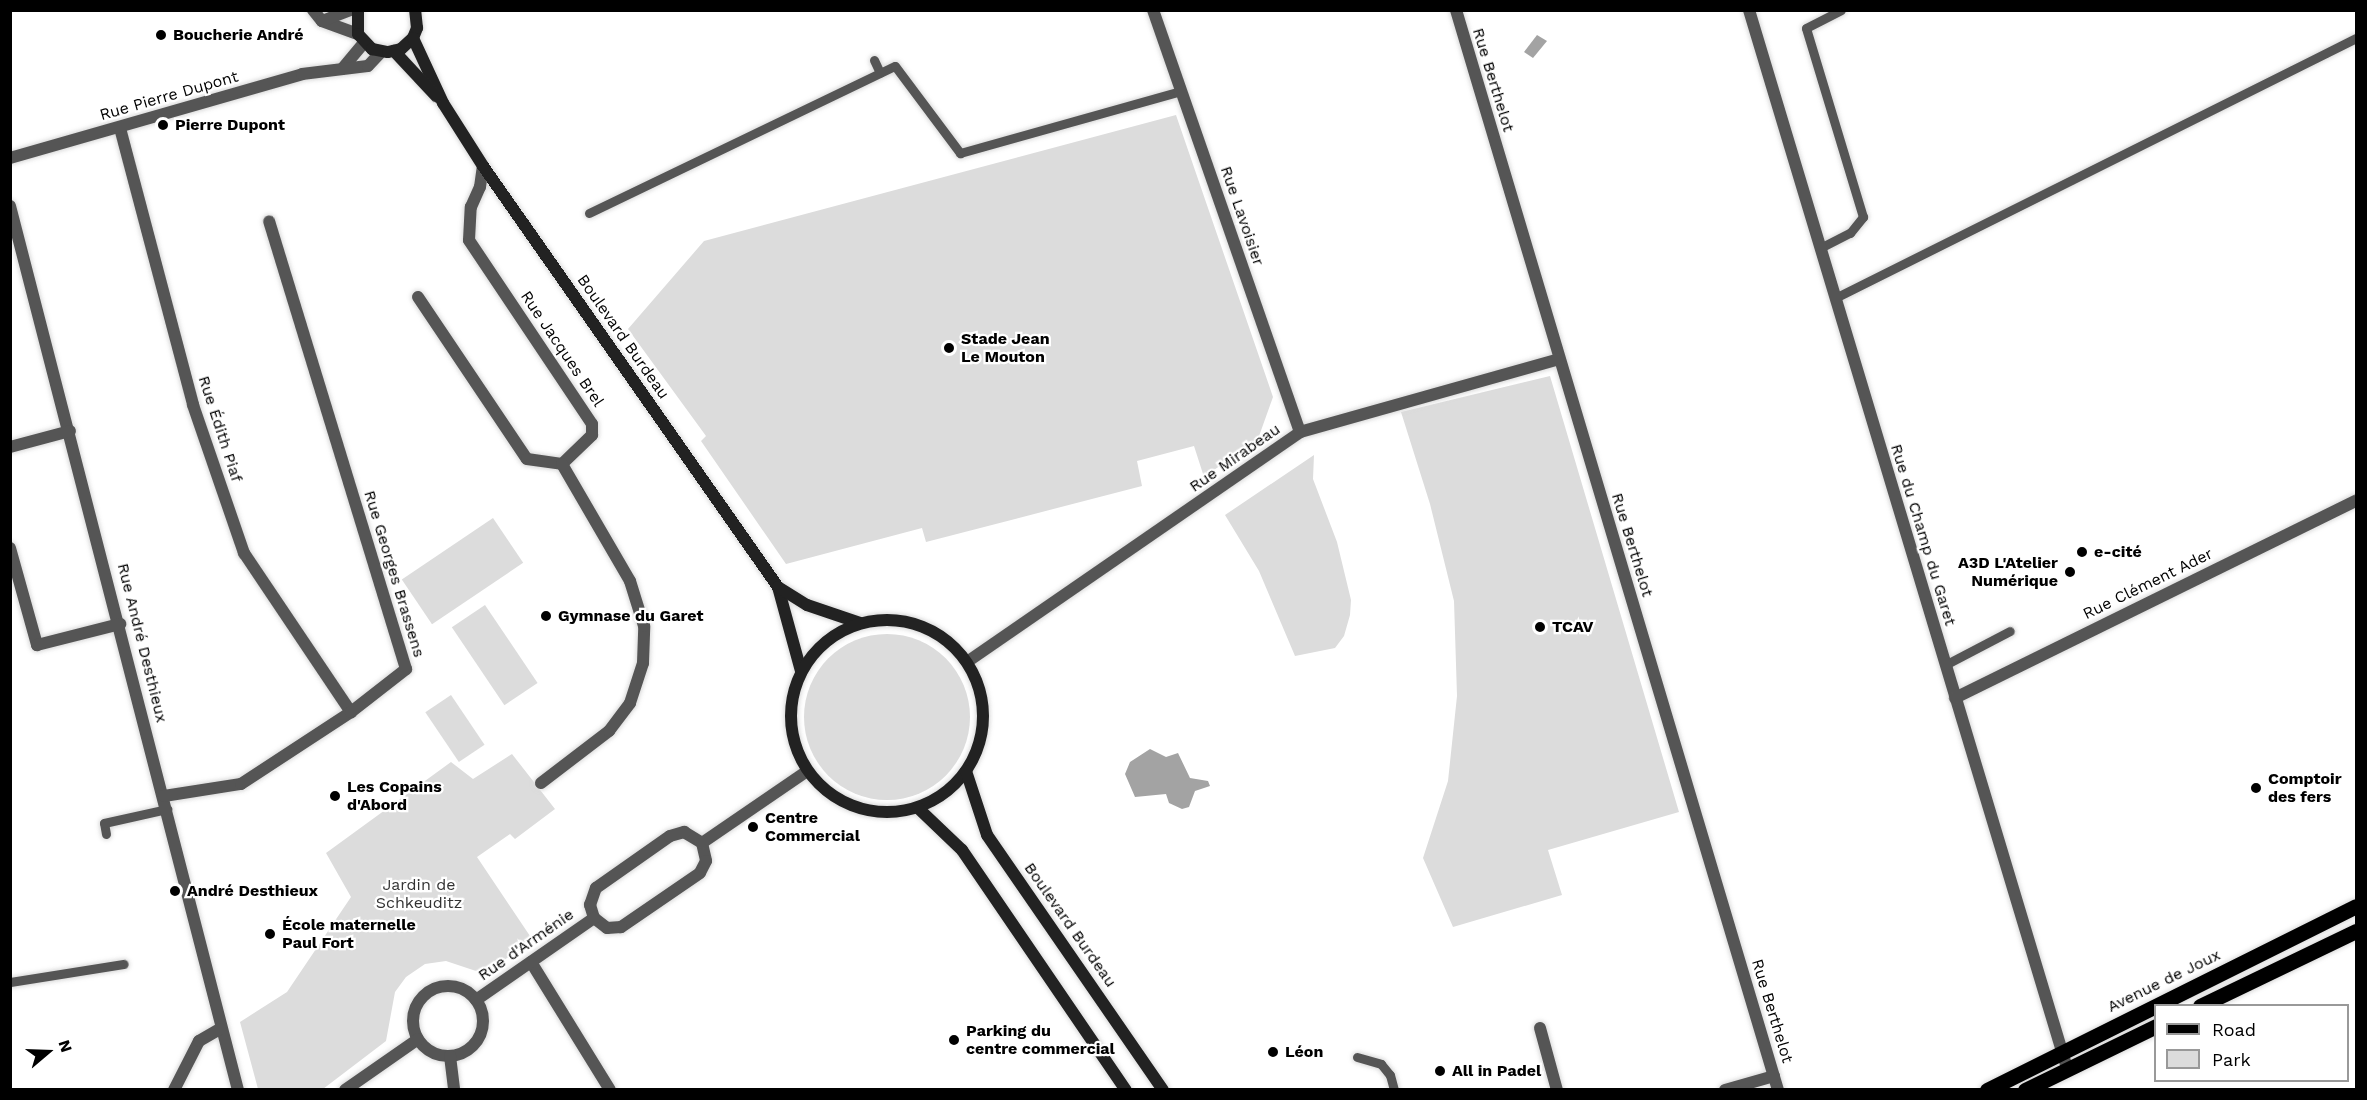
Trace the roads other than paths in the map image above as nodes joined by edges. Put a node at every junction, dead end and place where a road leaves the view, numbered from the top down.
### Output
1 (313, 10) edge
2 (350, 10) edge
3 (358, 10) edge
4 (415, 10) edge
5 (1153, 10) edge
6 (1455, 10) edge
7 (1749, 10) edge
8 (1841, 10) edge
9 (322, 21) junction
10 (413, 38) junction
11 (2356, 38) edge
12 (361, 39) junction
13 (394, 51) junction
14 (381, 52) junction
15 (874, 60) dead end
16 (338, 71) junction
17 (880, 73) junction
18 (1181, 91) junction
19 (443, 104) junction
20 (120, 128) junction
21 (10, 158) edge
22 (483, 166) junction
23 (10, 206) edge
24 (589, 213) dead end
25 (269, 221) dead end
26 (1820, 248) junction
27 (418, 297) dead end
28 (1835, 298) junction
29 (1559, 358) junction
30 (70, 431) junction
31 (1300, 432) junction
32 (10, 447) edge
33 (562, 464) junction
34 (2356, 501) edge
35 (10, 548) edge
36 (778, 587) junction
37 (860, 623) junction
38 (120, 624) junction
39 (2010, 631) dead end
40 (967, 662) junction
41 (1945, 665) junction
42 (801, 671) junction
43 (1955, 698) junction
44 (351, 712) junction
45 (807, 771) junction
46 (966, 771) junction
47 (541, 783) dead end
48 (164, 796) junction
49 (918, 808) junction
50 (167, 809) junction
51 (106, 834) dead end
52 (702, 843) junction
53 (2356, 906) edge
54 (594, 918) junction
55 (2356, 931) edge
56 (531, 962) junction
57 (124, 964) dead end
58 (10, 981) edge
59 (476, 1000) junction
60 (2158, 1004) edge
61 (2202, 1004) edge
62 (2154, 1006) edge
63 (2154, 1027) edge
64 (1540, 1028) dead end
65 (220, 1029) junction
66 (418, 1039) junction
67 (2061, 1052) junction
68 (450, 1056) junction
69 (1357, 1057) dead end
70 (2067, 1068) junction
71 (1774, 1076) junction
72 (174, 1089) edge
73 (238, 1089) edge
74 (345, 1089) edge
75 (454, 1089) edge
76 (610, 1089) edge
77 (1126, 1089) edge
78 (1163, 1089) edge
79 (1394, 1089) edge
80 (1557, 1089) edge
81 (1725, 1089) edge
82 (1778, 1089) edge
83 (1988, 1089) edge
84 (2025, 1089) edge

1 - 9 street
2 - 9 street
3 - 12 main road
4 - 10 main road, Boulevard Burdeau
5 - 18 street, Rue Lavoisier
6 - 29 street, Rue Berthelot
7 - 26 street, Rue du Champ du Garet
8 - 26 lane
9 - 12 street
10 - 13 main road
10 - 19 main road, Boulevard Burdeau
11 - 28 lane
12 - 14 main road
12 - 16 street
13 - 14 main road
13 - 19 main road, Boulevard Burdeau
14 - 16 street, Rue Pierre Dupont
15 - 17 lane
16 - 20 street, Rue Pierre Dupont
17 - 18 lane
17 - 24 lane
18 - 31 street, Rue Lavoisier
19 - 22 main road, Boulevard Burdeau
20 - 21 street, Rue Pierre Dupont
20 - 44 street, Rue Édith Piaf
22 - 33 street, Rue Jacques Brel
22 - 36 main road, Boulevard Burdeau
23 - 30 street, Rue André Desthieux
25 - 44 street, Rue Georges Brassens
26 - 28 street, Rue du Champ du Garet
27 - 33 street
28 - 41 street, Rue du Champ du Garet
29 - 31 street, Rue Mirabeau
29 - 71 street, Rue Berthelot
30 - 32 street
30 - 38 street, Rue André Desthieux
31 - 40 street, Rue Mirabeau
33 - 47 street
34 - 43 street, Rue Clément Ader
35 - 38 street
36 - 37 main road, Boulevard Burdeau
36 - 42 main road, Boulevard Burdeau
37 - 40 main road
37 - 42 main road
38 - 48 street, Rue André Desthieux
39 - 41 lane
40 - 46 main road
41 - 43 street, Rue du Champ du Garet
42 - 45 main road
43 - 67 street, Rue du Champ du Garet
44 - 48 street, Rue Georges Brassens
45 - 49 main road
45 - 52 street
46 - 49 main road
46 - 78 main road, Boulevard Burdeau
48 - 50 street, Rue André Desthieux
49 - 77 main road
50 - 51 lane
50 - 65 street, Rue André Desthieux
52 - 54 street
52 - 54 street
53 - 60 main road, Avenue de Joux
54 - 56 street, Rue d'Arménie
55 - 61 main road
56 - 59 street, Rue d'Arménie
56 - 76 street
57 - 58 lane
59 - 66 street
59 - 68 street
62 - 67 main road, Avenue de Joux
63 - 70 main road
64 - 80 street
65 - 72 street
65 - 73 street, Rue André Desthieux
66 - 68 street
66 - 74 street
67 - 70 street, Rue du Champ du Garet
67 - 83 main road, Avenue de Joux
68 - 75 street
69 - 79 lane
70 - 84 main road
71 - 81 street
71 - 82 street, Rue Berthelot

